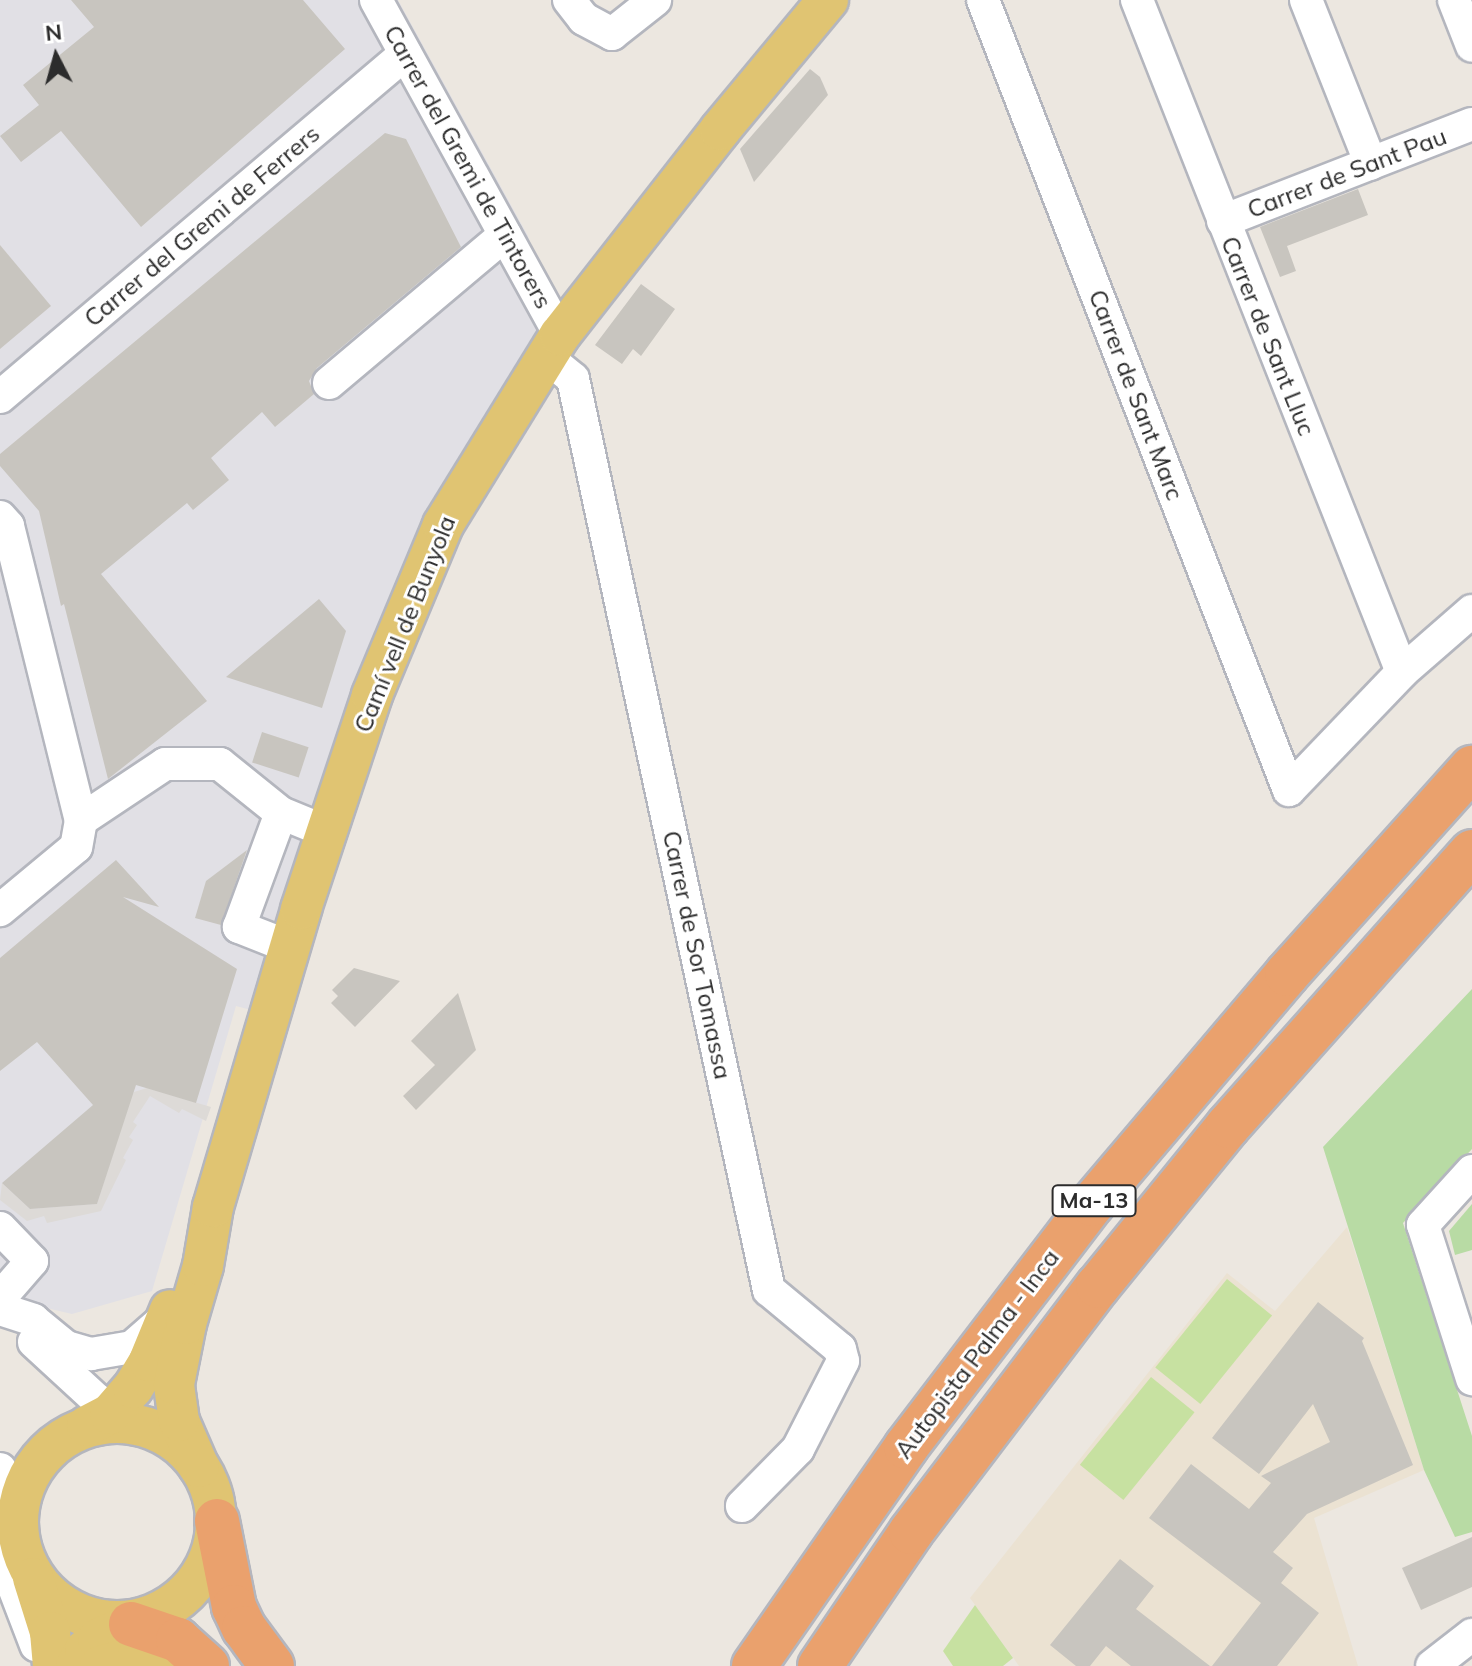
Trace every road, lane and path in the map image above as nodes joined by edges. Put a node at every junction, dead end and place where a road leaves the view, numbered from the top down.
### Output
1 (376, 0) edge
2 (569, 0) edge
3 (655, 0) edge
4 (828, 0) edge
5 (983, 0) edge
6 (1137, 0) edge
7 (1306, 0) edge
8 (1454, 0) edge
9 (1472, 46) edge
10 (405, 54) junction
11 (1472, 124) edge
12 (1371, 164) junction
13 (1223, 221) junction
14 (505, 235) junction
15 (553, 346) junction
16 (329, 383) dead end
17 (0, 397) edge
18 (0, 517) edge
19 (1472, 611) edge
20 (1402, 672) junction
21 (1472, 768) edge
22 (281, 813) junction
23 (81, 820) junction
24 (327, 832) junction
25 (1472, 852) edge
26 (0, 910) edge
27 (290, 947) junction
28 (1472, 1171) edge
29 (213, 1207) junction
30 (0, 1228) edge
31 (0, 1298) edge
32 (0, 1310) edge
33 (169, 1313) junction
34 (1472, 1379) edge
35 (112, 1421) junction
36 (199, 1467) junction
37 (0, 1469) edge
38 (742, 1506) dead end
39 (9, 1534) edge
40 (214, 1536) junction
41 (32, 1575) junction
42 (133, 1620) junction
43 (1472, 1635) edge
44 (40, 1666) edge
45 (53, 1666) edge
46 (76, 1666) edge
47 (100, 1666) edge
48 (170, 1666) edge
49 (207, 1666) edge
50 (250, 1666) edge
51 (272, 1666) edge
52 (754, 1666) edge
53 (820, 1666) edge
54 (1432, 1666) edge

1 - 10 street, Carrer del Gremi de Tintorers
2 - 3 street
4 - 15 main road, Camí vell de Bunyola
5 - 20 street, Carrer de Sant Marc
6 - 13 street, Carrer de Sant Lluc
7 - 12 street
8 - 9 street
10 - 14 street, Carrer del Gremi de Tintorers
10 - 17 street, Carrer del Gremi de Ferrers
11 - 12 street, Carrer de Sant Pau
12 - 13 street, Carrer de Sant Pau
13 - 20 street, Carrer de Sant Lluc
14 - 15 street, Carrer del Gremi de Tintorers
14 - 16 street
15 - 24 main road, Camí vell de Bunyola
15 - 38 street, Carrer de Sor Tomassa
18 - 23 street
19 - 20 street
21 - 52 highway, Autopista Palma - Inca / Ma-13
22 - 23 street
22 - 24 street
22 - 27 street
23 - 26 street
24 - 27 main road, Camí vell de Bunyola
25 - 53 highway, Ma-13
27 - 29 main road, Camí vell de Bunyola
28 - 34 street
29 - 33 main road
29 - 36 main road
30 - 31 street
32 - 33 street
32 - 35 street
33 - 35 main road
35 - 36 main road
35 - 39 main road
36 - 40 main road
37 - 39 street
39 - 41 main road
39 - 44 street
40 - 42 main road
40 - 50 street
40 - 51 highway
41 - 42 main road
41 - 45 main road
42 - 46 main road
42 - 49 highway
43 - 54 street
47 - 48 main road

